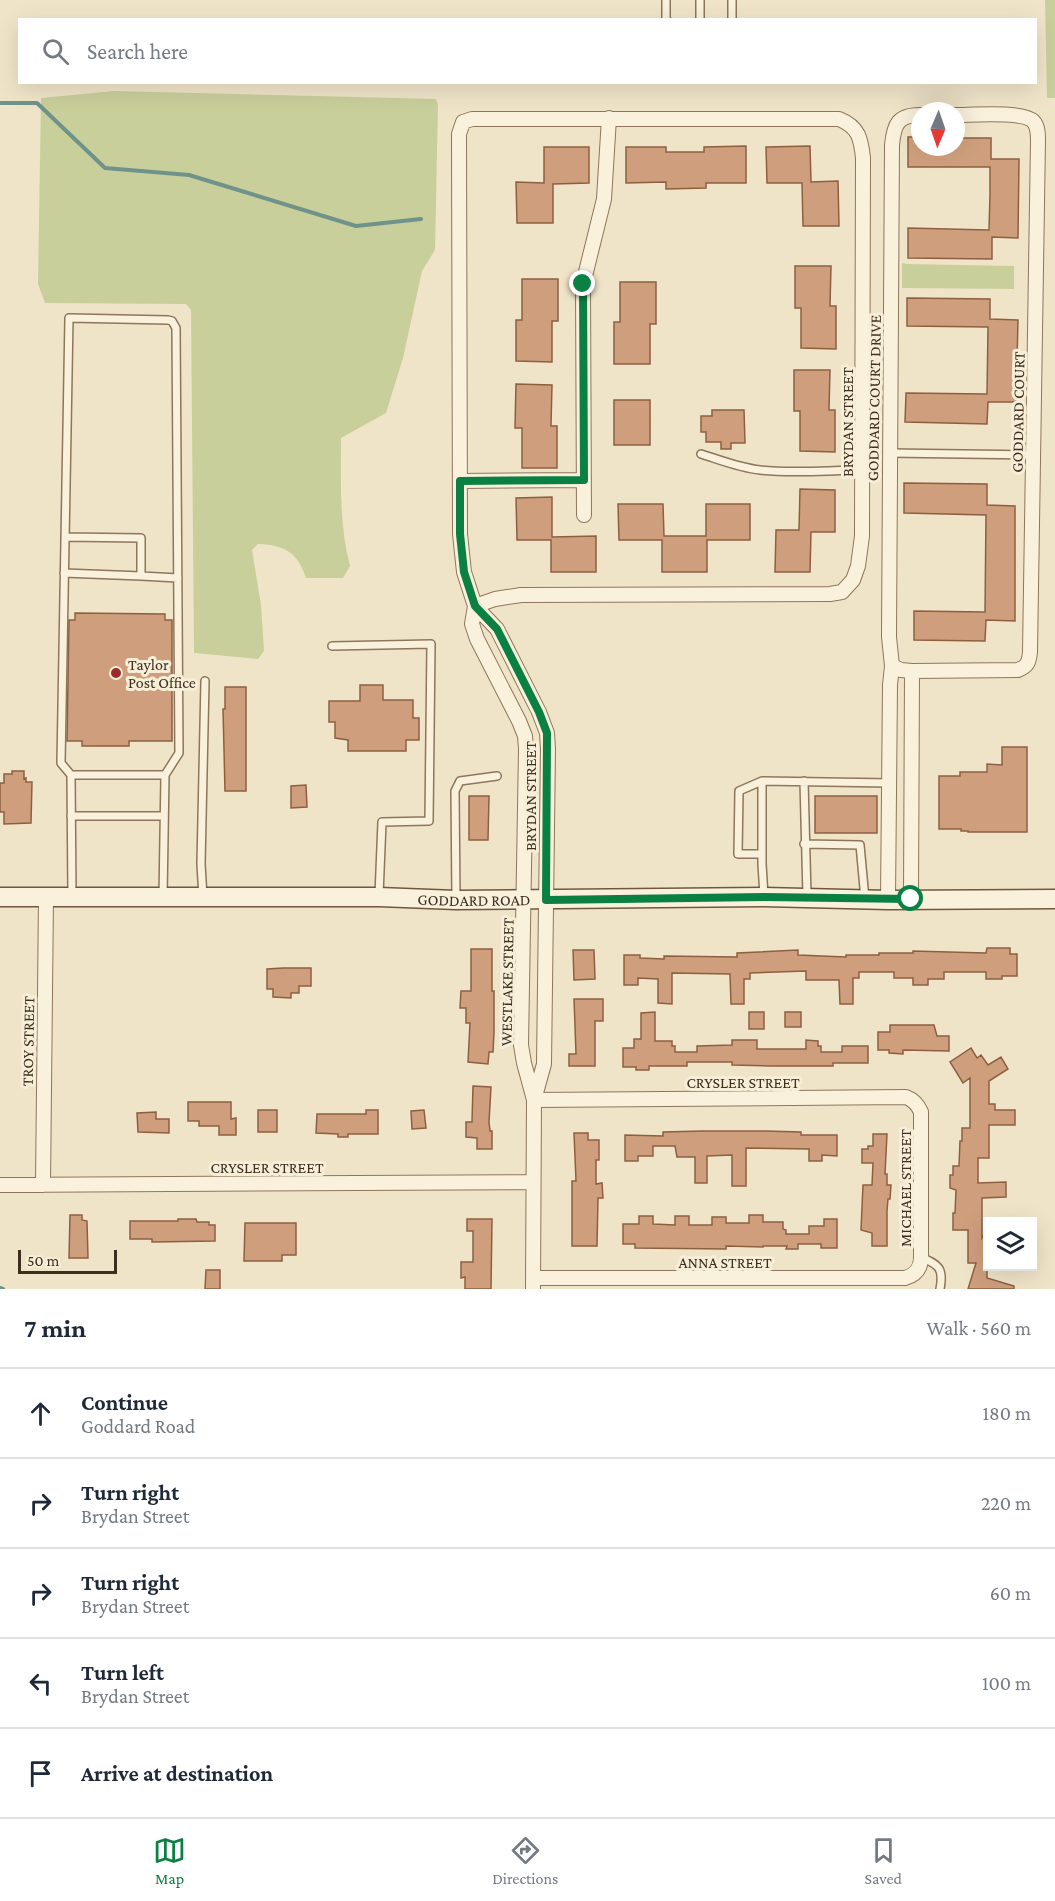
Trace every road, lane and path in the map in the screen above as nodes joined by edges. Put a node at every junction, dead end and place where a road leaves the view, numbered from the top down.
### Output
1 (666, 0) edge
2 (700, 0) edge
3 (732, 0) edge
4 (667, 18) edge
5 (700, 18) edge
6 (732, 18) edge
7 (965, 115) edge
8 (911, 116) edge
9 (609, 118) junction
10 (889, 453) junction
11 (701, 454) dead end
12 (1034, 455) junction
13 (863, 470) junction
14 (584, 480) junction
15 (460, 481) junction
16 (584, 515) dead end
17 (65, 537) junction
18 (64, 573) junction
19 (141, 576) junction
20 (178, 578) junction
21 (475, 606) junction
22 (332, 646) dead end
23 (902, 669) junction
24 (205, 681) dead end
25 (71, 775) junction
26 (165, 775) junction
27 (497, 776) dead end
28 (762, 781) junction
29 (804, 781) junction
30 (890, 783) junction
31 (72, 816) junction
32 (164, 816) junction
33 (804, 844) junction
34 (762, 854) junction
35 (0, 897) edge
36 (46, 897) junction
37 (72, 897) junction
38 (163, 897) junction
39 (203, 897) junction
40 (379, 897) junction
41 (764, 897) junction
42 (525, 899) junction
43 (807, 899) junction
44 (865, 899) junction
45 (911, 899) junction
46 (1055, 899) edge
47 (456, 900) junction
48 (546, 900) junction
49 (888, 900) junction
50 (534, 1100) junction
51 (916, 1102) joint
52 (533, 1182) junction
53 (0, 1185) edge
54 (43, 1185) junction
55 (921, 1257) junction
56 (915, 1274) joint
57 (533, 1284) edge
58 (899, 1284) edge
59 (940, 1289) edge

1 - 4 lane
2 - 5 lane
3 - 6 lane
7 - 12 street, GODDARD COURT
8 - 10 street, GODDARD COURT DRIVE
9 - 13 street, BRYDAN STREET
9 - 14 street
9 - 15 street, BRYDAN STREET
10 - 12 lane
10 - 23 street, GODDARD COURT DRIVE
11 - 13 lane
12 - 23 street, GODDARD COURT
13 - 21 street, BRYDAN STREET
14 - 15 street
14 - 16 street
15 - 21 street, BRYDAN STREET
17 - 18 lane
17 - 19 lane
17 - 20 lane
18 - 19 lane
18 - 25 lane
19 - 20 lane
20 - 26 lane
21 - 42 street, BRYDAN STREET
21 - 48 street, BRYDAN STREET
22 - 40 lane
23 - 30 street
23 - 45 street
24 - 39 lane
25 - 26 lane
25 - 31 lane
26 - 32 lane
27 - 47 lane
28 - 29 lane
28 - 34 lane
28 - 34 lane
29 - 30 lane
29 - 33 lane
30 - 49 street
31 - 32 lane
31 - 37 lane
32 - 38 lane
33 - 43 lane
33 - 44 lane
34 - 41 lane
35 - 36 main road, GODDARD ROAD
36 - 37 main road, GODDARD ROAD
36 - 54 street, TROY STREET
37 - 38 main road, GODDARD ROAD
38 - 39 main road, GODDARD ROAD
39 - 40 main road, GODDARD ROAD
40 - 47 main road, GODDARD ROAD
41 - 43 main road, GODDARD ROAD
41 - 48 main road, GODDARD ROAD
42 - 47 main road, GODDARD ROAD
42 - 48 main road, GODDARD ROAD
42 - 50 street, WESTLAKE STREET
43 - 44 main road, GODDARD ROAD
44 - 49 main road, GODDARD ROAD
45 - 46 main road, GODDARD ROAD
45 - 49 main road, GODDARD ROAD
48 - 50 street, WESTLAKE STREET
50 - 51 street, CRYSLER STREET
50 - 52 street, WESTLAKE STREET
51 - 55 street, MICHAEL STREET
52 - 54 street, CRYSLER STREET
52 - 57 street, WESTLAKE STREET
53 - 54 street, CRYSLER STREET
55 - 56 street, MICHAEL STREET
55 - 59 lane
56 - 58 street, ANNA STREET
57 - 58 street, ANNA STREET

